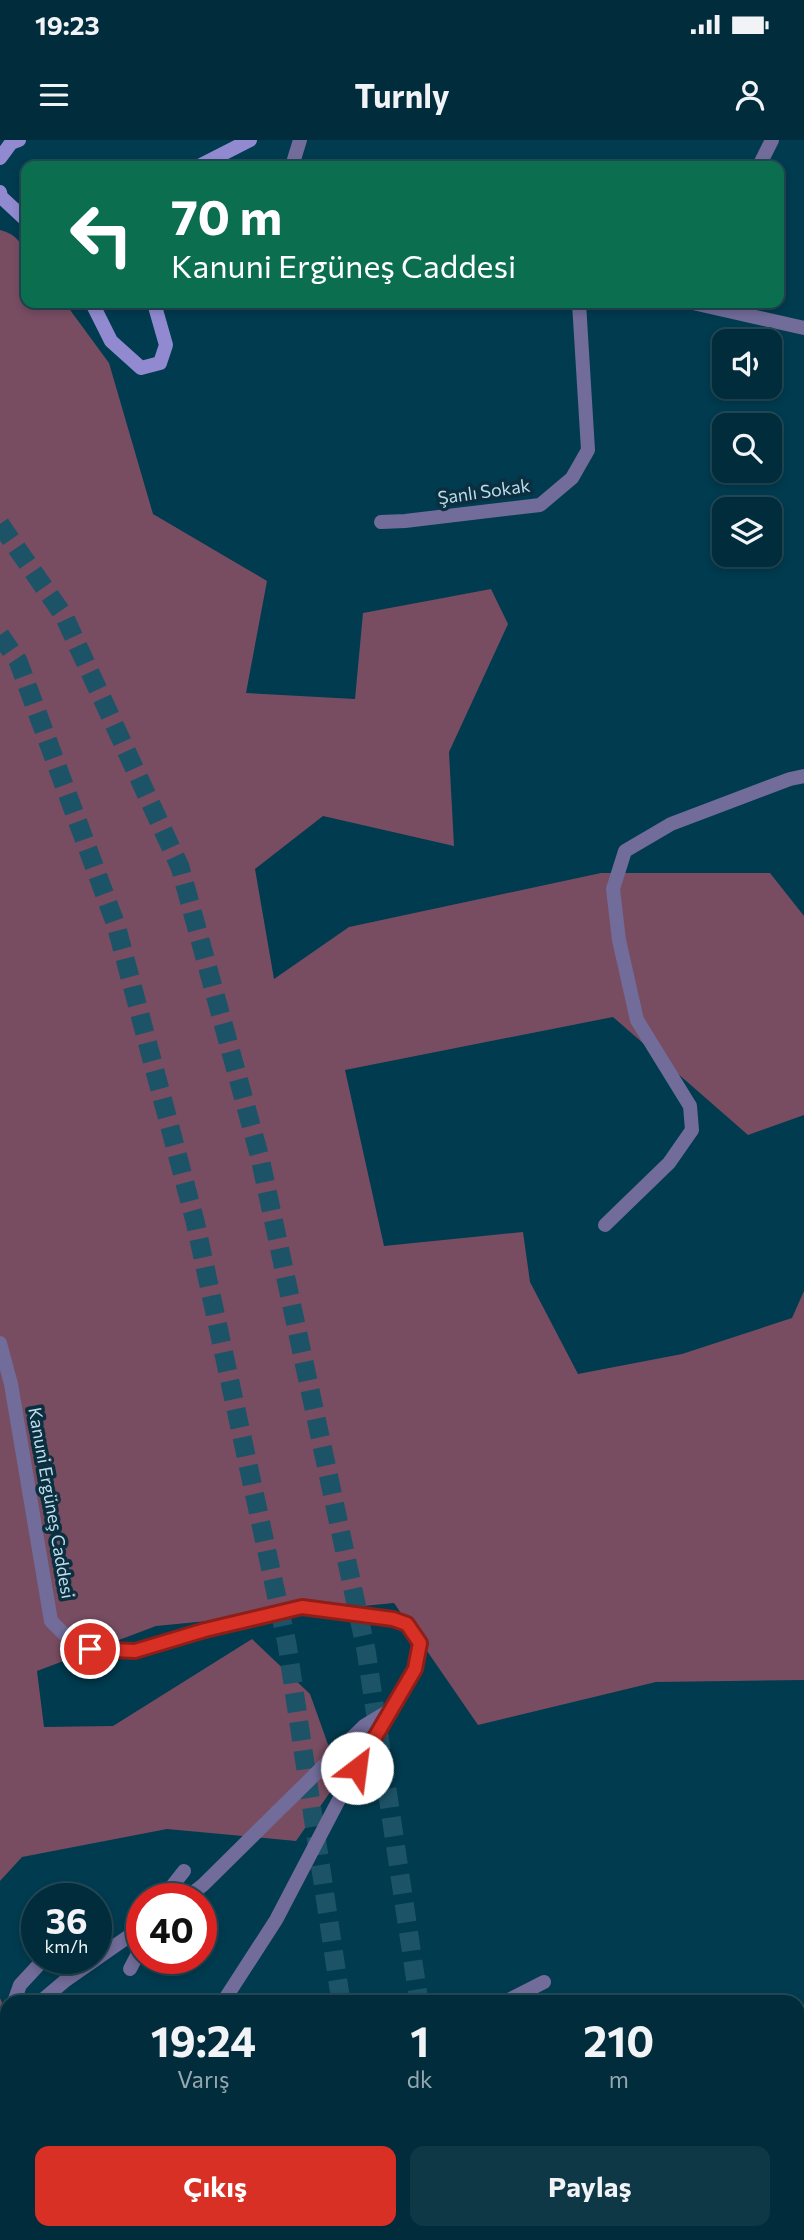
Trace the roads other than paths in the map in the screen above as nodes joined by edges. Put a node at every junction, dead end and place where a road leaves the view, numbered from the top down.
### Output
1 (19, 140) edge
2 (250, 140) edge
3 (299, 140) edge
4 (772, 140) edge
5 (0, 158) edge
6 (209, 161) edge
7 (293, 161) edge
8 (762, 161) edge
9 (0, 192) edge
10 (21, 215) edge
11 (94, 308) edge
12 (155, 308) edge
13 (579, 308) edge
14 (715, 308) edge
15 (804, 328) edge
16 (381, 522) dead end
17 (804, 776) edge
18 (606, 1225) dead end
19 (0, 1343) edge
20 (392, 1709) junction
21 (184, 1871) dead end
22 (175, 1883) edge
23 (205, 1883) edge
24 (126, 1938) edge
25 (30, 1974) edge
26 (544, 1982) dead end
27 (16, 1995) edge
28 (48, 1995) edge
29 (228, 1995) edge
30 (519, 1995) edge

1 - 5 main road
2 - 6 main road
3 - 7 street
4 - 8 street
9 - 10 main road
11 - 12 main road
13 - 16 street, Şanlı Sokak
14 - 15 street
17 - 18 street
19 - 20 street, Kanuni Ergüneş Caddesi
20 - 23 street
20 - 29 street, Kanuni Ergüneş Caddesi
21 - 22 street
24 - 28 street
25 - 27 street
26 - 30 street

